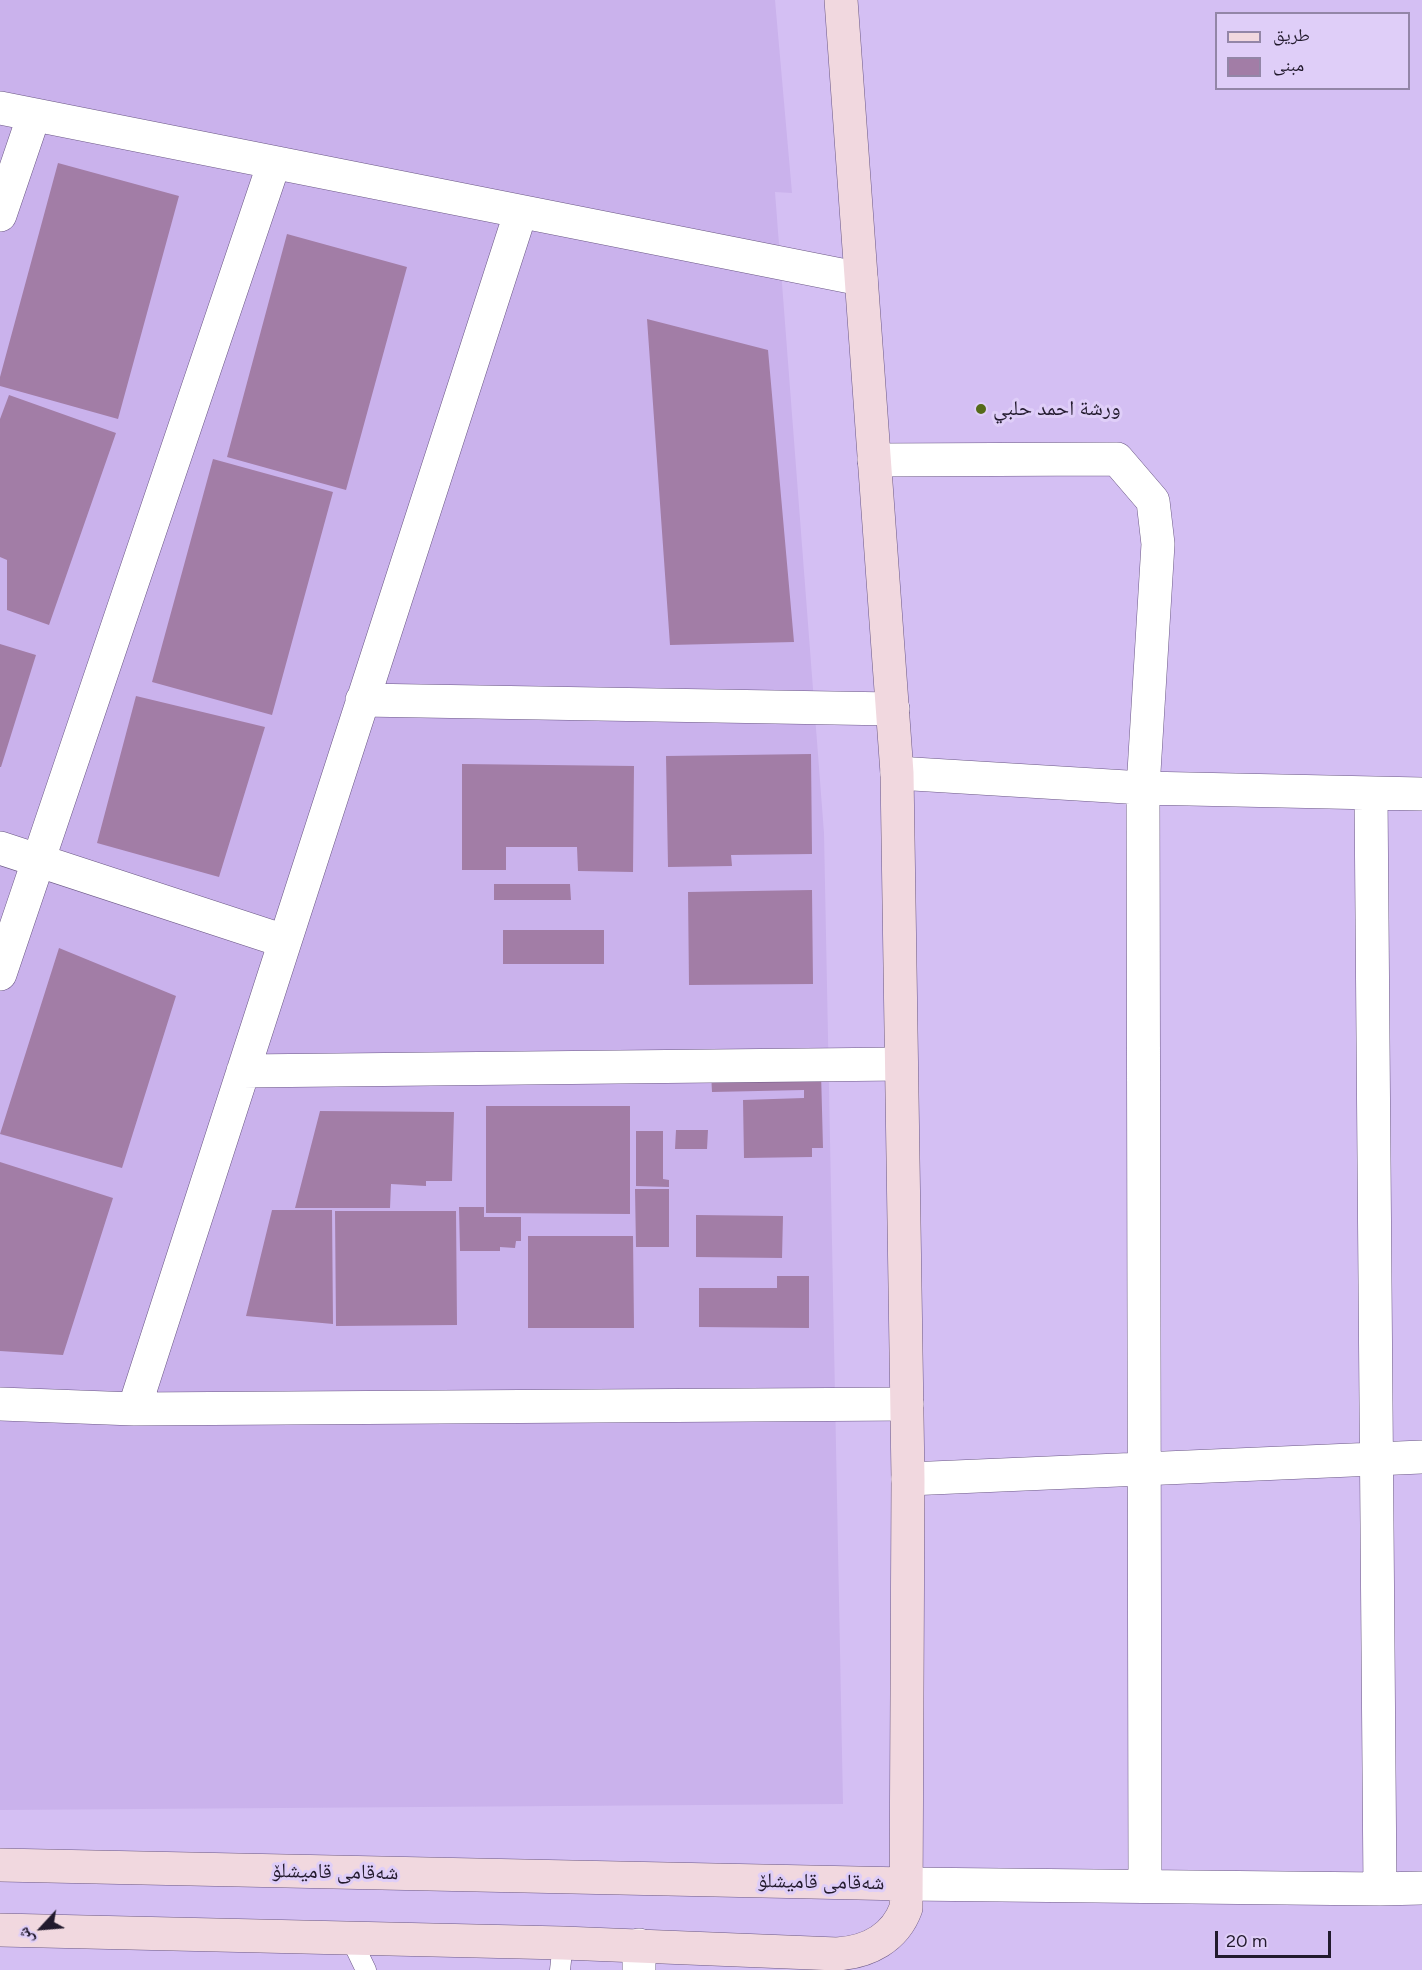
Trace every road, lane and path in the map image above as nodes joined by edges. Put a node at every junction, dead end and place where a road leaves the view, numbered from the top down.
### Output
1 (841, 0) edge
2 (0, 108) edge
3 (34, 115) junction
4 (274, 164) junction
5 (520, 214) junction
6 (0, 215) edge
7 (861, 279) junction
8 (874, 460) junction
9 (362, 700) junction
10 (892, 709) junction
11 (897, 773) junction
12 (1143, 788) junction
13 (1371, 794) junction
14 (1422, 794) edge
15 (0, 848) edge
16 (38, 861) junction
17 (284, 941) junction
18 (0, 974) edge
19 (902, 1064) junction
20 (243, 1071) junction
21 (0, 1404) edge
22 (907, 1404) junction
23 (134, 1409) junction
24 (1422, 1457) edge
25 (1376, 1459) junction
26 (1144, 1469) junction
27 (908, 1479) junction
28 (0, 1865) edge
29 (906, 1884) junction
30 (1145, 1886) junction
31 (1380, 1888) junction
32 (1422, 1888) edge
33 (0, 1930) edge
34 (351, 1939) junction
35 (561, 1956) edge
36 (639, 1957) edge
37 (366, 1970) edge

1 - 7 street
2 - 3 street
3 - 4 street
3 - 6 street
4 - 5 street
4 - 16 street
5 - 7 street
5 - 9 street
7 - 8 street
8 - 10 street
8 - 12 street
9 - 10 street
9 - 17 street
10 - 11 street
11 - 12 street
11 - 19 street
12 - 13 street
12 - 26 street
13 - 14 street
13 - 25 street
15 - 16 street
16 - 17 street
16 - 18 street
17 - 20 street
19 - 20 street
19 - 22 street
20 - 23 street
21 - 23 street
22 - 23 street
22 - 27 street
24 - 25 street
25 - 26 street
25 - 31 street
26 - 27 street
26 - 30 street
27 - 29 street
28 - 29 street, شەقامی قامیشلۆ
29 - 30 street
29 - 36 street, شەقامی قامیشلۆ
30 - 31 street
31 - 32 street
33 - 34 street, شەقامی قامیشلۆ
34 - 35 street, شەقامی قامیشلۆ
34 - 37 lane
35 - 36 street, شەقامی قامیشلۆ

